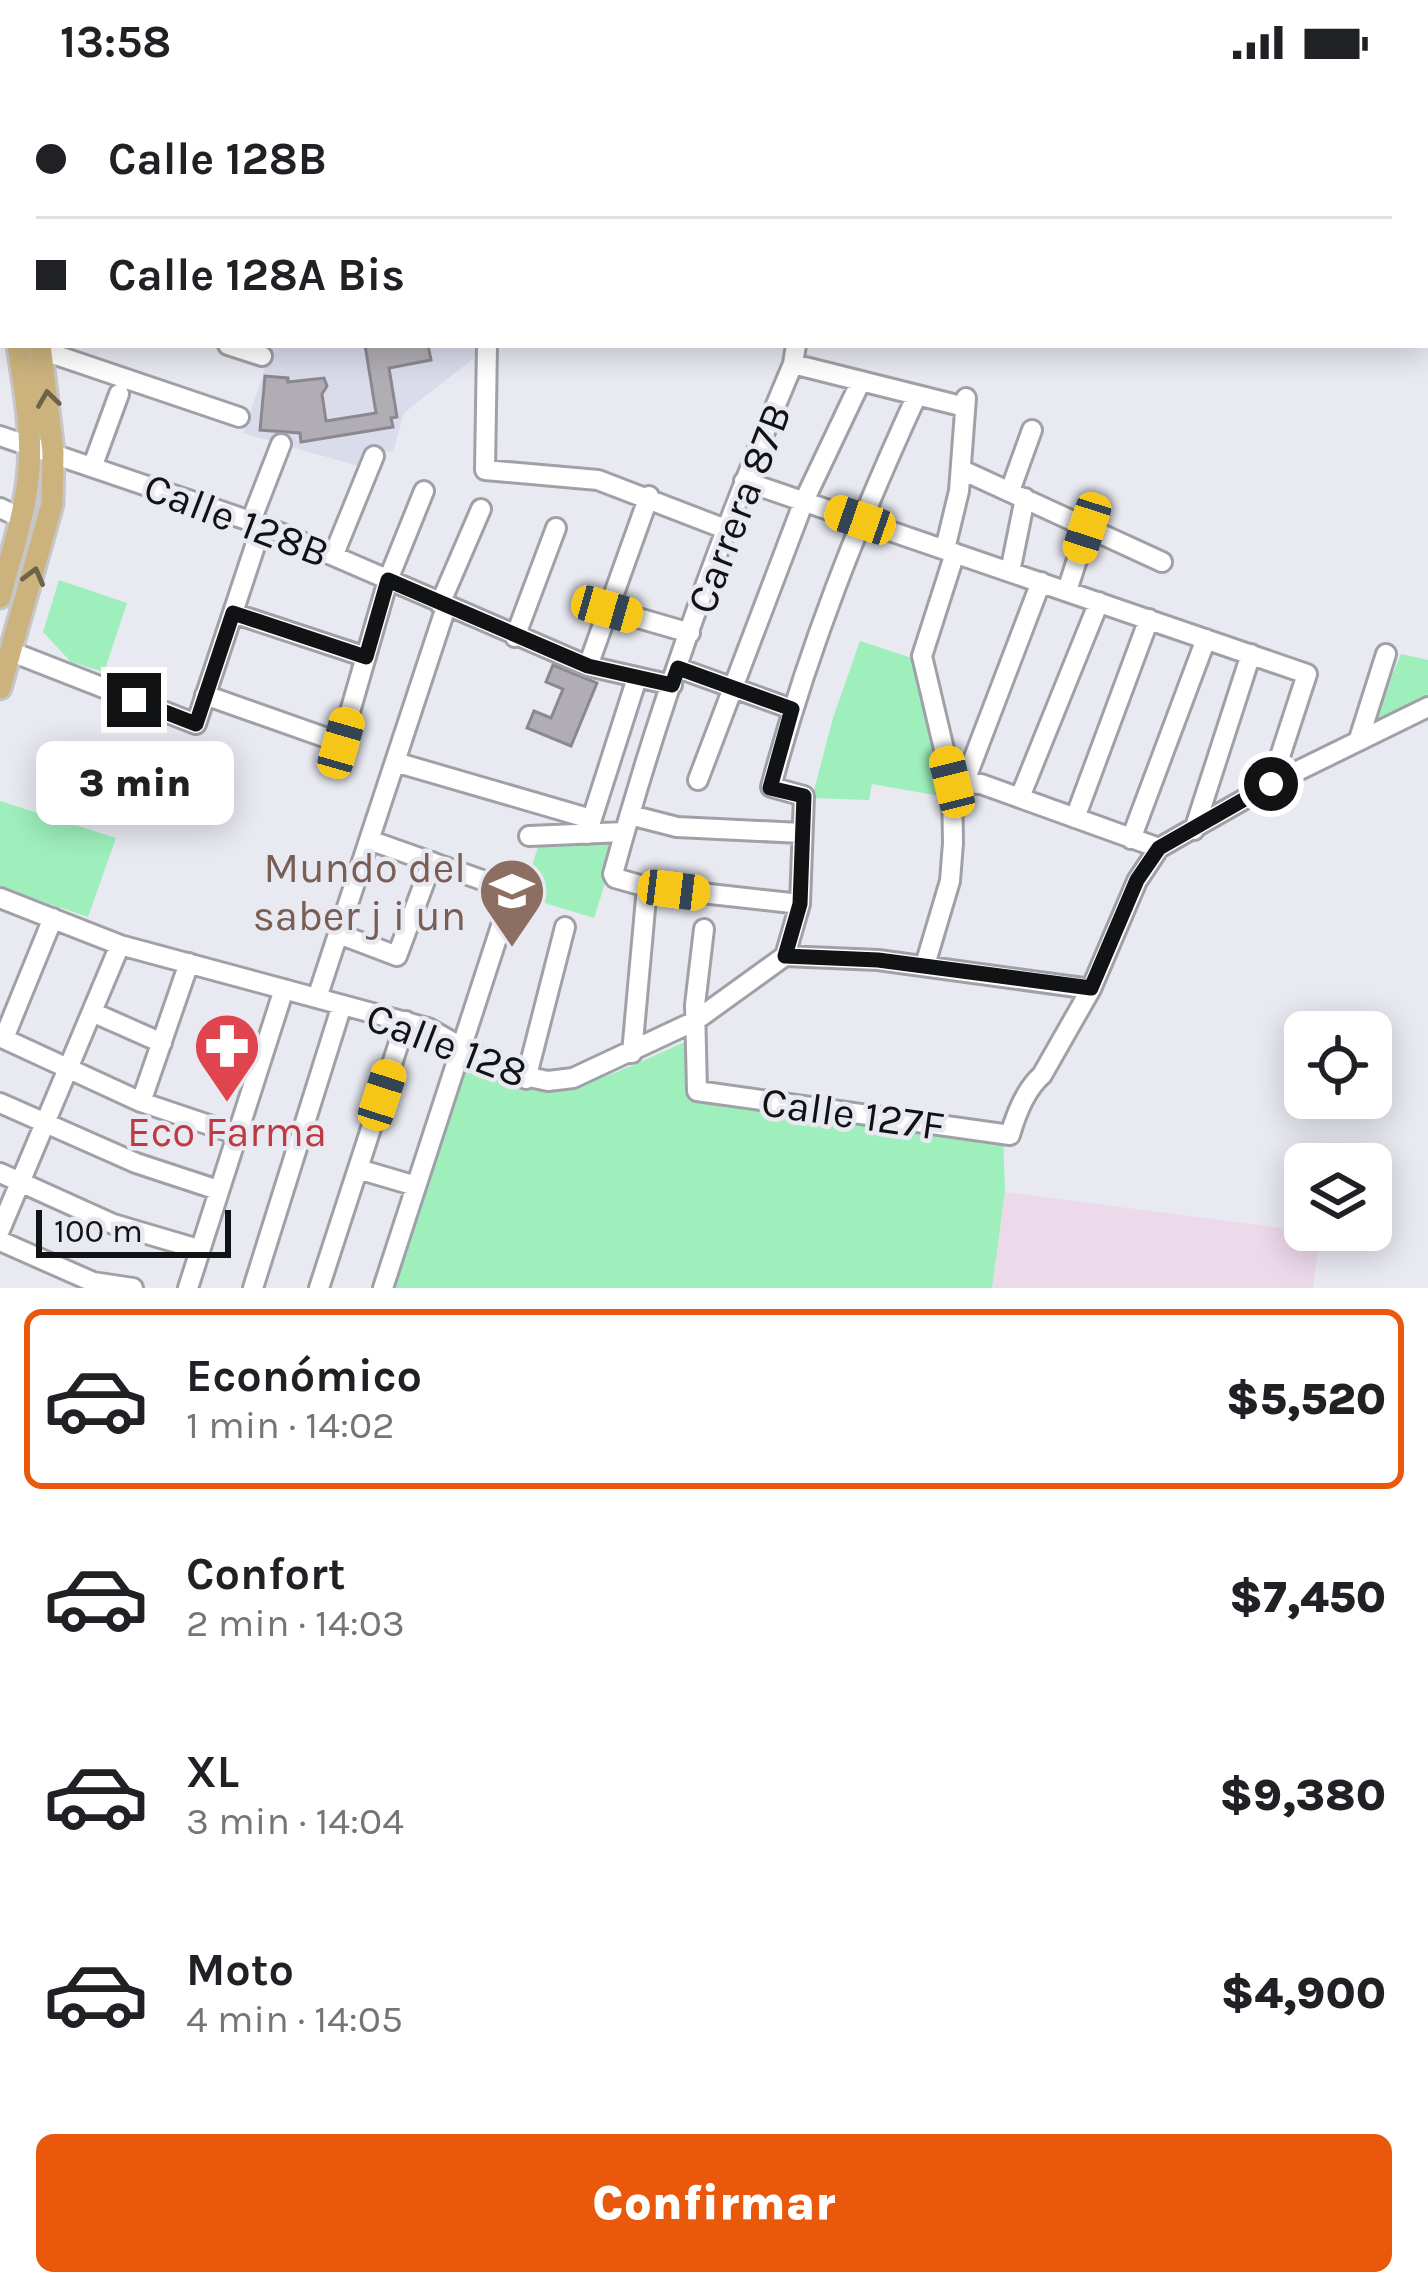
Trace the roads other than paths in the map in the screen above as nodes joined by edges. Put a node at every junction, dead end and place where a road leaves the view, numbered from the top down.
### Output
1 (33, 348) edge
2 (33, 348) edge
3 (36, 348) edge
4 (237, 348) edge
5 (487, 348) edge
6 (795, 355) edge
7 (262, 356) dead end
8 (861, 381) junction
9 (119, 394) dead end
10 (917, 395) junction
11 (239, 417) dead end
12 (1031, 430) dead end
13 (0, 436) edge
14 (281, 444) dead end
15 (30, 445) junction
16 (53, 452) junction
17 (374, 456) dead end
18 (93, 465) junction
19 (962, 470) junction
20 (744, 481) junction
21 (424, 490) dead end
22 (1018, 495) junction
23 (649, 496) junction
24 (804, 501) junction
25 (0, 508) edge
26 (481, 509) dead end
27 (21, 518) junction
28 (860, 520) junction
29 (257, 523) junction
30 (556, 528) dead end
31 (1087, 528) junction
32 (728, 530) junction
33 (950, 551) junction
34 (334, 554) junction
35 (1162, 562) dead end
36 (1010, 572) junction
37 (388, 580) junction
38 (1041, 582) junction
39 (1067, 591) junction
40 (0, 597) edge
41 (1099, 602) junction
42 (442, 605) junction
43 (607, 609) junction
44 (233, 613) junction
45 (1149, 620) junction
46 (690, 633) junction
47 (515, 637) junction
48 (1206, 639) junction
49 (12, 652) junction
50 (1251, 654) junction
51 (1386, 654) dead end
52 (366, 657) junction
53 (588, 666) junction
54 (675, 676) junction
55 (637, 677) junction
56 (734, 686) junction
57 (0, 688) edge
58 (206, 695) junction
59 (1428, 706) edge
60 (792, 709) junction
61 (1359, 739) junction
62 (395, 762) junction
63 (698, 780) dead end
64 (959, 782) junction
65 (1271, 784) junction
66 (1020, 797) junction
67 (1075, 818) junction
68 (627, 824) junction
69 (589, 826) junction
70 (1194, 830) junction
71 (801, 832) junction
72 (529, 836) dead end
73 (1131, 839) junction
74 (369, 840) junction
75 (1159, 848) junction
76 (432, 862) junction
77 (500, 886) dead end
78 (647, 887) junction
79 (0, 898) edge
80 (800, 904) junction
81 (53, 918) junction
82 (501, 926) dead end
83 (565, 927) dead end
84 (704, 928) dead end
85 (338, 934) junction
86 (120, 945) junction
87 (785, 956) junction
88 (189, 963) junction
89 (925, 965) junction
90 (1091, 988) junction
91 (284, 989) junction
92 (317, 998) junction
93 (342, 1005) junction
94 (92, 1012) junction
95 (406, 1021) junction
96 (695, 1021) junction
97 (2, 1037) edge
98 (162, 1043) junction
99 (461, 1044) junction
100 (632, 1053) junction
101 (69, 1067) junction
102 (526, 1079) junction
103 (141, 1102) junction
104 (0, 1103) edge
105 (45, 1123) junction
106 (236, 1134) junction
107 (358, 1168) junction
108 (0, 1173) edge
109 (20, 1182) junction
110 (416, 1186) junction
111 (218, 1190) junction
112 (0, 1230) edge
113 (0, 1241) edge
114 (198, 1250) junction
115 (133, 1288) edge
116 (188, 1288) edge
117 (253, 1288) edge
118 (319, 1288) edge
119 (383, 1288) edge

1 - 15 main road
16 -> 2 main road
3 - 11 street
4 - 7 street
5 - 23 street
6 - 8 street
6 - 20 street, Carrera 87B
8 - 10 street
8 - 24 street
9 - 18 street
10 - 19 street
10 - 28 street
12 - 22 street
13 - 15 street, Calle 128B
14 - 29 street
15 - 16 street, Calle 128B
15 - 27 main road
16 - 18 street, Calle 128B
49 -> 16 main road
17 - 34 street
18 - 29 street, Calle 128B
19 - 22 street
19 - 33 street
20 - 24 street
20 - 32 street, Carrera 87B
21 - 37 street
22 - 31 street
22 - 36 street
23 - 32 street
23 - 43 street
24 - 28 street
24 - 56 street
25 - 27 street
26 - 42 street
27 - 40 main road
28 - 33 street
28 - 60 street
29 - 34 street, Calle 128B
29 - 44 street
30 - 47 street
31 - 35 street
31 - 39 street
32 - 46 street, Carrera 87B
33 - 36 street
33 - 64 street
34 - 37 street, Calle 128B
36 - 38 street
37 - 42 street, Calle 128B
37 - 52 street
38 - 39 street
38 - 64 street
39 - 41 street
41 - 45 street
41 - 66 street
42 - 47 street, Calle 128B
42 - 62 street
43 - 46 street
43 - 53 street
44 - 52 street
44 - 58 street
45 - 48 street
45 - 67 street
46 - 54 street, Carrera 87B
47 - 53 street, Calle 128B
48 - 50 street
48 - 73 street
49 - 57 main road
49 - 58 street
50 - 65 street
50 - 70 street
51 - 61 street
52 - 58 street
53 - 55 street, Calle 128B
54 - 55 street, Calle 128B
54 - 56 street, Calle 128B
54 - 68 street, Carrera 87B
55 - 69 street
56 - 60 street, Calle 128B
56 - 63 street
59 - 61 street
60 - 71 street
61 - 65 street
62 - 69 street
62 - 74 street
64 - 66 street
64 - 89 street
65 - 70 street
66 - 67 street
67 - 73 street
68 - 69 street
68 - 71 street
68 - 78 street, Carrera 87B
69 - 72 street
70 - 75 street
71 - 80 street
73 - 75 street
74 - 76 street
74 - 85 street
75 - 90 street
76 - 77 street
76 - 85 street
78 - 80 street
78 - 100 street
79 - 81 street, Calle 128
80 - 87 street
81 - 86 street, Calle 128
81 - 97 street
82 - 99 street
83 - 102 street
84 - 96 street
85 - 92 street
86 - 88 street, Calle 128
86 - 94 street
87 - 89 street
87 - 96 street, Calle 128
88 - 91 street, Calle 128
88 - 98 street
89 - 90 street
90 - 96 street, Calle 127F
91 - 92 street, Calle 128
91 - 106 street
92 - 93 street, Calle 128
93 - 95 street, Calle 128
93 - 117 street
94 - 98 street
94 - 101 street
95 - 99 street, Calle 128
95 - 107 street
96 - 100 street, Calle 128
97 - 101 street
98 - 103 street
99 - 102 street, Calle 128
99 - 110 street
100 - 102 street, Calle 128
101 - 103 street
101 - 105 street
103 - 106 street
104 - 105 street
105 - 109 street
105 - 111 street
106 - 111 street
107 - 110 street
107 - 118 street
108 - 109 street
109 - 112 street
109 - 114 street
110 - 119 street
111 - 114 street
113 - 115 street
114 - 116 street

